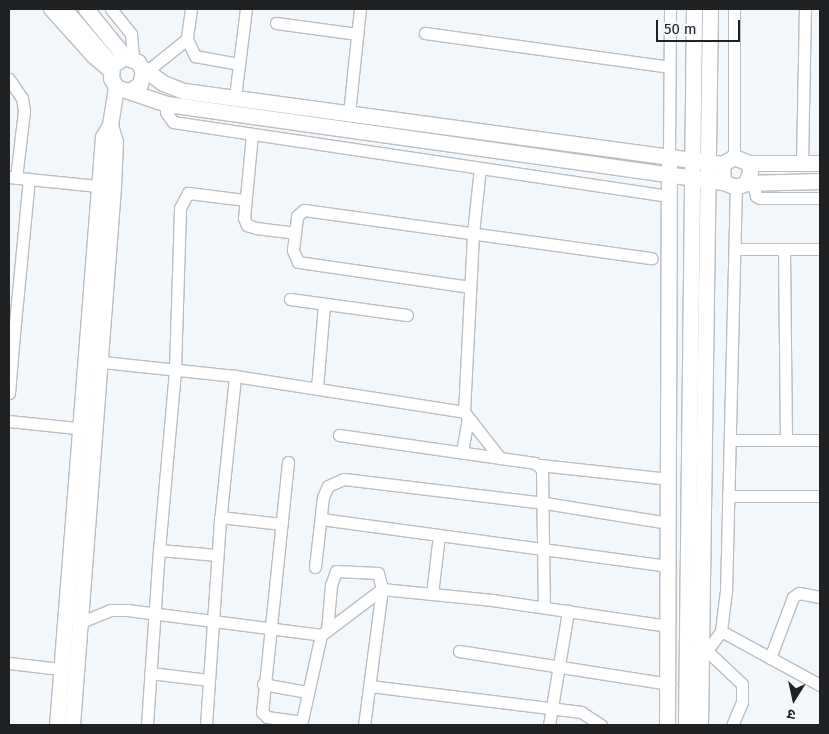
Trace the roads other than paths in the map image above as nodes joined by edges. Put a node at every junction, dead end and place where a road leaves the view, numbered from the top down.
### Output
1 (49, 9) edge
2 (64, 9) edge
3 (86, 9) edge
4 (111, 9) edge
5 (191, 9) edge
6 (246, 9) edge
7 (360, 9) edge
8 (670, 9) edge
9 (694, 9) edge
10 (710, 9) edge
11 (734, 9) edge
12 (805, 9) edge
13 (276, 23) dead end
14 (425, 33) dead end
15 (357, 34) junction
16 (187, 39) junction
17 (239, 64) junction
18 (128, 65) junction
19 (669, 67) junction
20 (9, 79) edge
21 (124, 89) junction
22 (236, 97) junction
23 (145, 98) junction
24 (168, 104) junction
25 (349, 113) junction
26 (111, 119) junction
27 (252, 134) junction
28 (669, 156) junction
29 (692, 159) junction
30 (721, 161) junction
31 (748, 163) junction
32 (802, 164) junction
33 (820, 164) edge
34 (480, 168) junction
35 (669, 175) junction
36 (12, 177) edge
37 (692, 178) junction
38 (29, 179) junction
39 (820, 181) edge
40 (733, 183) junction
41 (106, 187) junction
42 (669, 196) junction
43 (820, 198) edge
44 (245, 200) junction
45 (295, 233) junction
46 (473, 233) junction
47 (735, 248) junction
48 (820, 249) edge
49 (784, 250) junction
50 (652, 258) dead end
51 (470, 287) junction
52 (290, 299) dead end
53 (324, 304) junction
54 (407, 315) dead end
55 (11, 334) edge
56 (86, 360) junction
57 (101, 362) junction
58 (175, 370) junction
59 (235, 376) junction
60 (317, 388) junction
61 (9, 393) edge
62 (466, 415) junction
63 (9, 420) edge
64 (88, 429) junction
65 (339, 435) dead end
66 (730, 440) junction
67 (786, 440) junction
68 (820, 440) edge
69 (462, 452) junction
70 (500, 458) junction
71 (288, 462) dead end
72 (540, 465) junction
73 (669, 479) junction
74 (689, 496) junction
75 (705, 496) junction
76 (728, 496) junction
77 (820, 496) edge
78 (545, 503) junction
79 (220, 518) junction
80 (321, 519) junction
81 (282, 524) junction
82 (668, 524) junction
83 (440, 535) junction
84 (159, 550) junction
85 (545, 550) junction
86 (217, 555) junction
87 (668, 566) junction
88 (315, 567) dead end
89 (382, 589) junction
90 (432, 594) junction
91 (820, 597) edge
92 (544, 607) junction
93 (568, 611) junction
94 (155, 613) junction
95 (214, 621) junction
96 (81, 622) junction
97 (668, 626) junction
98 (272, 629) junction
99 (721, 631) junction
100 (324, 633) junction
101 (669, 642) junction
102 (697, 647) junction
103 (459, 651) dead end
104 (770, 658) junction
105 (9, 663) edge
106 (560, 667) junction
107 (61, 669) junction
108 (77, 670) junction
109 (150, 673) junction
110 (209, 680) junction
111 (263, 684) junction
112 (669, 684) junction
113 (820, 685) edge
114 (370, 686) junction
115 (307, 692) junction
116 (552, 708) junction
117 (301, 723) edge
118 (57, 725) edge
119 (72, 725) edge
120 (147, 725) edge
121 (206, 725) edge
122 (364, 725) edge
123 (549, 725) edge
124 (601, 725) edge
125 (667, 725) edge
126 (686, 725) edge
127 (700, 725) edge
128 (732, 725) edge

1 - 18 street
2 - 18 street
3 - 18 street
4 - 18 street
5 - 16 street
6 - 17 street
7 - 15 street
8 - 19 street
9 - 29 street
10 - 30 street
11 - 30 street
12 - 32 street
13 - 15 street
14 - 19 street
15 - 25 street
16 - 17 street
16 - 18 street
17 - 22 street
18 - 21 street
18 - 21 street
18 - 22 street
19 - 28 street
20 - 36 street
21 - 23 street
21 - 26 street
22 - 25 street
23 - 24 street
23 - 26 street
24 - 27 street
24 - 35 street
25 - 28 street
26 - 41 street
27 - 34 street
27 - 44 street
28 - 29 street
28 - 35 street
29 - 30 street
29 - 37 street
30 - 31 street
30 - 40 street
31 - 32 street
31 - 40 street
32 - 33 street
34 - 42 street
34 - 46 street
35 - 37 street
35 - 42 street
36 - 38 street
37 - 40 street
37 - 74 street
38 - 41 street
38 - 55 street
39 - 40 street
40 - 43 street
40 - 47 street
40 - 75 street
41 - 56 street
41 - 57 street
42 - 73 street
44 - 45 street
44 - 58 street
45 - 46 street
45 - 51 street
46 - 50 street
46 - 51 street
47 - 49 street
47 - 66 street
48 - 49 street
49 - 67 street
51 - 62 street
52 - 53 street
53 - 54 street
53 - 60 street
55 - 61 street
56 - 57 street
56 - 64 street
57 - 58 street
57 - 64 street
58 - 59 street
58 - 84 street
59 - 60 street
59 - 79 street
60 - 62 street
62 - 69 street
62 - 70 street
63 - 64 street
64 - 96 street
64 - 107 street
65 - 69 street
66 - 67 street
66 - 76 street
67 - 68 street
69 - 70 street
70 - 72 street
71 - 81 street
72 - 73 street
72 - 78 street
73 - 82 street
74 - 75 street
74 - 102 street
75 - 102 street
76 - 77 street
76 - 99 street
78 - 80 street
78 - 82 street
78 - 85 street
79 - 81 street
79 - 86 street
80 - 83 street
80 - 88 street
81 - 98 street
82 - 87 street
83 - 85 street
83 - 90 street
84 - 86 street
84 - 94 street
85 - 87 street
85 - 92 street
86 - 95 street
87 - 97 street
89 - 90 street
89 - 100 street
89 - 100 street
89 - 114 street
90 - 92 street
91 - 104 street
92 - 93 street
93 - 97 street
93 - 106 street
94 - 95 street
94 - 96 street
94 - 109 street
95 - 98 street
95 - 110 street
96 - 108 street
97 - 101 street
98 - 100 street
98 - 111 street
99 - 102 street
99 - 104 street
100 - 115 street
101 - 102 street
101 - 112 street
102 - 126 street
102 - 127 street
102 - 128 street
103 - 106 street
104 - 113 street
105 - 107 street
106 - 112 street
106 - 116 street
107 - 108 street
107 - 118 street
108 - 119 street
109 - 110 street
109 - 120 street
110 - 121 street
111 - 115 street
111 - 117 street
112 - 125 street
114 - 116 street
114 - 122 street
115 - 117 street
116 - 123 street
116 - 124 street

